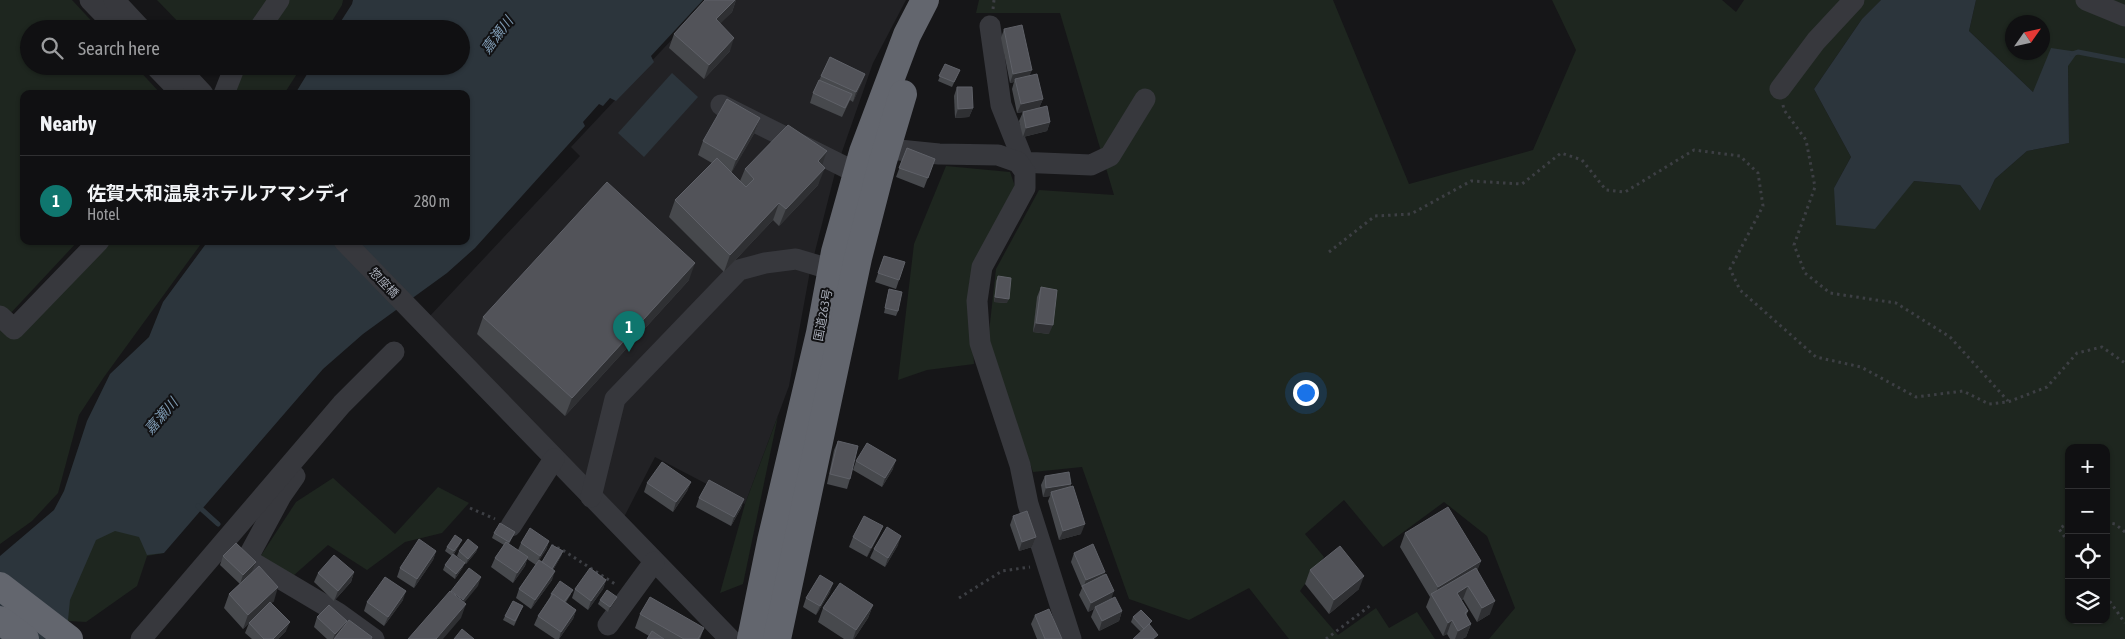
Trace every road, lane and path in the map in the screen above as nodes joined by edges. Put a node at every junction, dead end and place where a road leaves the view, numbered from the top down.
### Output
1 (90, 0) edge
2 (114, 0) edge
3 (279, 0) edge
4 (925, 0) edge
5 (940, 0) edge
6 (1854, 0) edge
7 (2086, 0) edge
8 (2125, 16) edge
9 (109, 20) edge
10 (133, 20) edge
11 (265, 20) edge
12 (990, 26) dead end
13 (164, 75) edge
14 (185, 75) edge
15 (231, 75) edge
16 (1780, 89) joint
17 (178, 90) edge
18 (199, 90) edge
19 (226, 90) edge
20 (1145, 99) dead end
21 (720, 105) dead end
22 (888, 145) junction
23 (1018, 162) junction
24 (857, 173) junction
25 (95, 245) edge
26 (348, 245) edge
27 (1329, 252) dead end
28 (843, 273) junction
29 (0, 316) edge
30 (394, 352) dead end
31 (2125, 363) edge
32 (2008, 402) junction
33 (299, 454) junction
34 (554, 459) junction
35 (590, 497) junction
36 (470, 508) dead end
37 (2110, 523) edge
38 (2065, 525) edge
39 (512, 526) joint
40 (2125, 532) edge
41 (2065, 537) edge
42 (542, 542) edge
43 (654, 562) junction
44 (1048, 564) junction
45 (0, 586) edge
46 (630, 594) junction
47 (959, 598) dead end
48 (2110, 602) edge
49 (1371, 604) dead end
50 (0, 620) edge
51 (2125, 623) edge
52 (608, 625) dead end
53 (719, 634) edge
54 (25, 639) edge
55 (69, 639) edge
56 (141, 639) edge
57 (374, 639) edge
58 (751, 639) edge
59 (777, 639) edge
60 (1071, 639) edge
61 (1326, 639) edge

1 - 9 street
2 - 10 street
3 - 11 street
4 - 24 highway, 国道263号
5 - 22 highway, 国道263号
6 - 16 street
7 - 8 street
12 - 23 street
13 - 17 street
14 - 18 street
15 - 19 street
16 - 32 path
20 - 23 street
21 - 24 street
22 - 23 street
22 - 28 highway, 国道263号
23 - 44 street
24 - 28 highway, 国道263号
25 - 29 street
26 - 34 street, 惣座橋
27 - 32 path
28 - 35 street
28 - 58 highway, 国道263号
28 - 59 highway, 国道263号
30 - 33 street
31 - 32 path
33 - 56 street
33 - 57 street
34 - 35 street, 惣座橋
34 - 39 street
35 - 43 street, 惣座橋
36 - 39 path
37 - 40 path
38 - 41 path
42 - 46 path
43 - 46 street
43 - 53 street, 惣座橋
44 - 47 path
44 - 60 street
45 - 55 highway
46 - 52 street
48 - 51 path
49 - 61 path
50 - 54 highway

